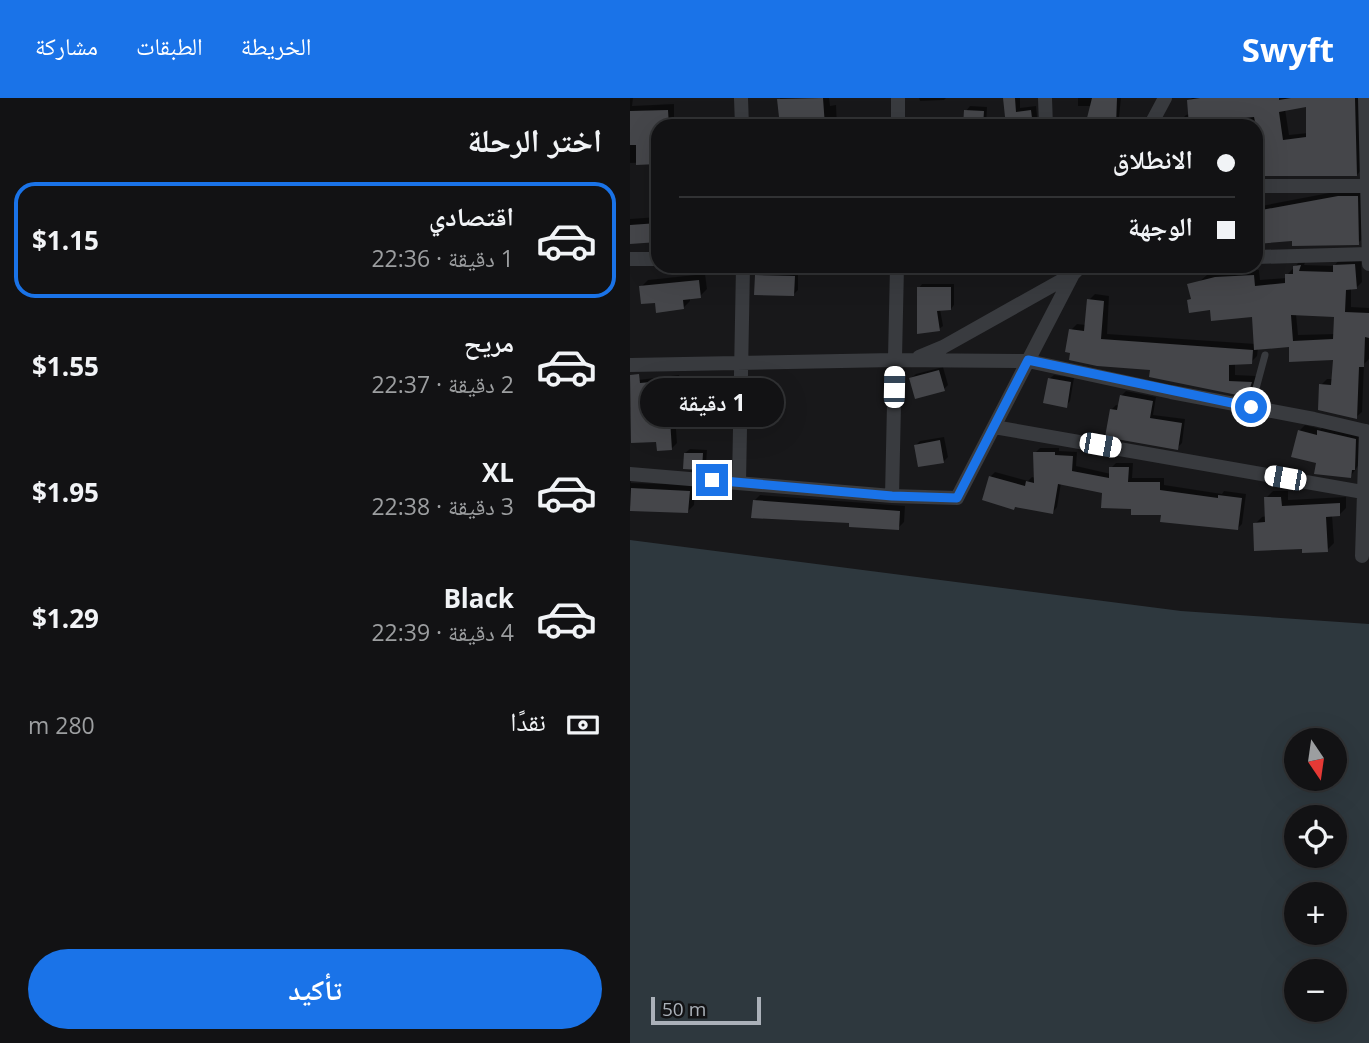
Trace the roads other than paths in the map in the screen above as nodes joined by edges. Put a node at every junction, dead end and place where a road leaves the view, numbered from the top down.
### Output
1 (741, 98) edge
2 (898, 98) edge
3 (1045, 98) edge
4 (1165, 98) edge
5 (1365, 98) edge
6 (741, 119) edge
7 (898, 119) edge
8 (1046, 119) edge
9 (1154, 119) edge
10 (1263, 186) edge
11 (1367, 186) junction
12 (1263, 257) edge
13 (1369, 257) edge
14 (630, 259) edge
15 (651, 259) edge
16 (743, 273) edge
17 (897, 273) edge
18 (1072, 273) edge
19 (1075, 273) edge
20 (1265, 355) dead end
21 (894, 360) junction
22 (911, 360) junction
23 (1028, 360) junction
24 (740, 363) junction
25 (630, 365) edge
26 (1251, 407) junction
27 (994, 427) junction
28 (1367, 432) edge
29 (630, 474) edge
30 (739, 482) junction
31 (1367, 492) edge
32 (892, 496) junction
33 (1362, 556) dead end

1 - 6 street
2 - 7 street
3 - 8 street
4 - 9 street
5 - 11 street
10 - 11 street
11 - 13 street
12 - 13 street
14 - 15 street
16 - 24 street
17 - 21 street
18 - 22 street
19 - 23 street
20 - 26 lane
21 - 22 street
21 - 24 street
21 - 32 street
22 - 23 street
23 - 26 street
23 - 27 street
24 - 25 street
24 - 30 street
26 - 28 street
27 - 31 street
27 - 32 street
28 - 31 street
29 - 30 street
30 - 32 street
31 - 33 street

